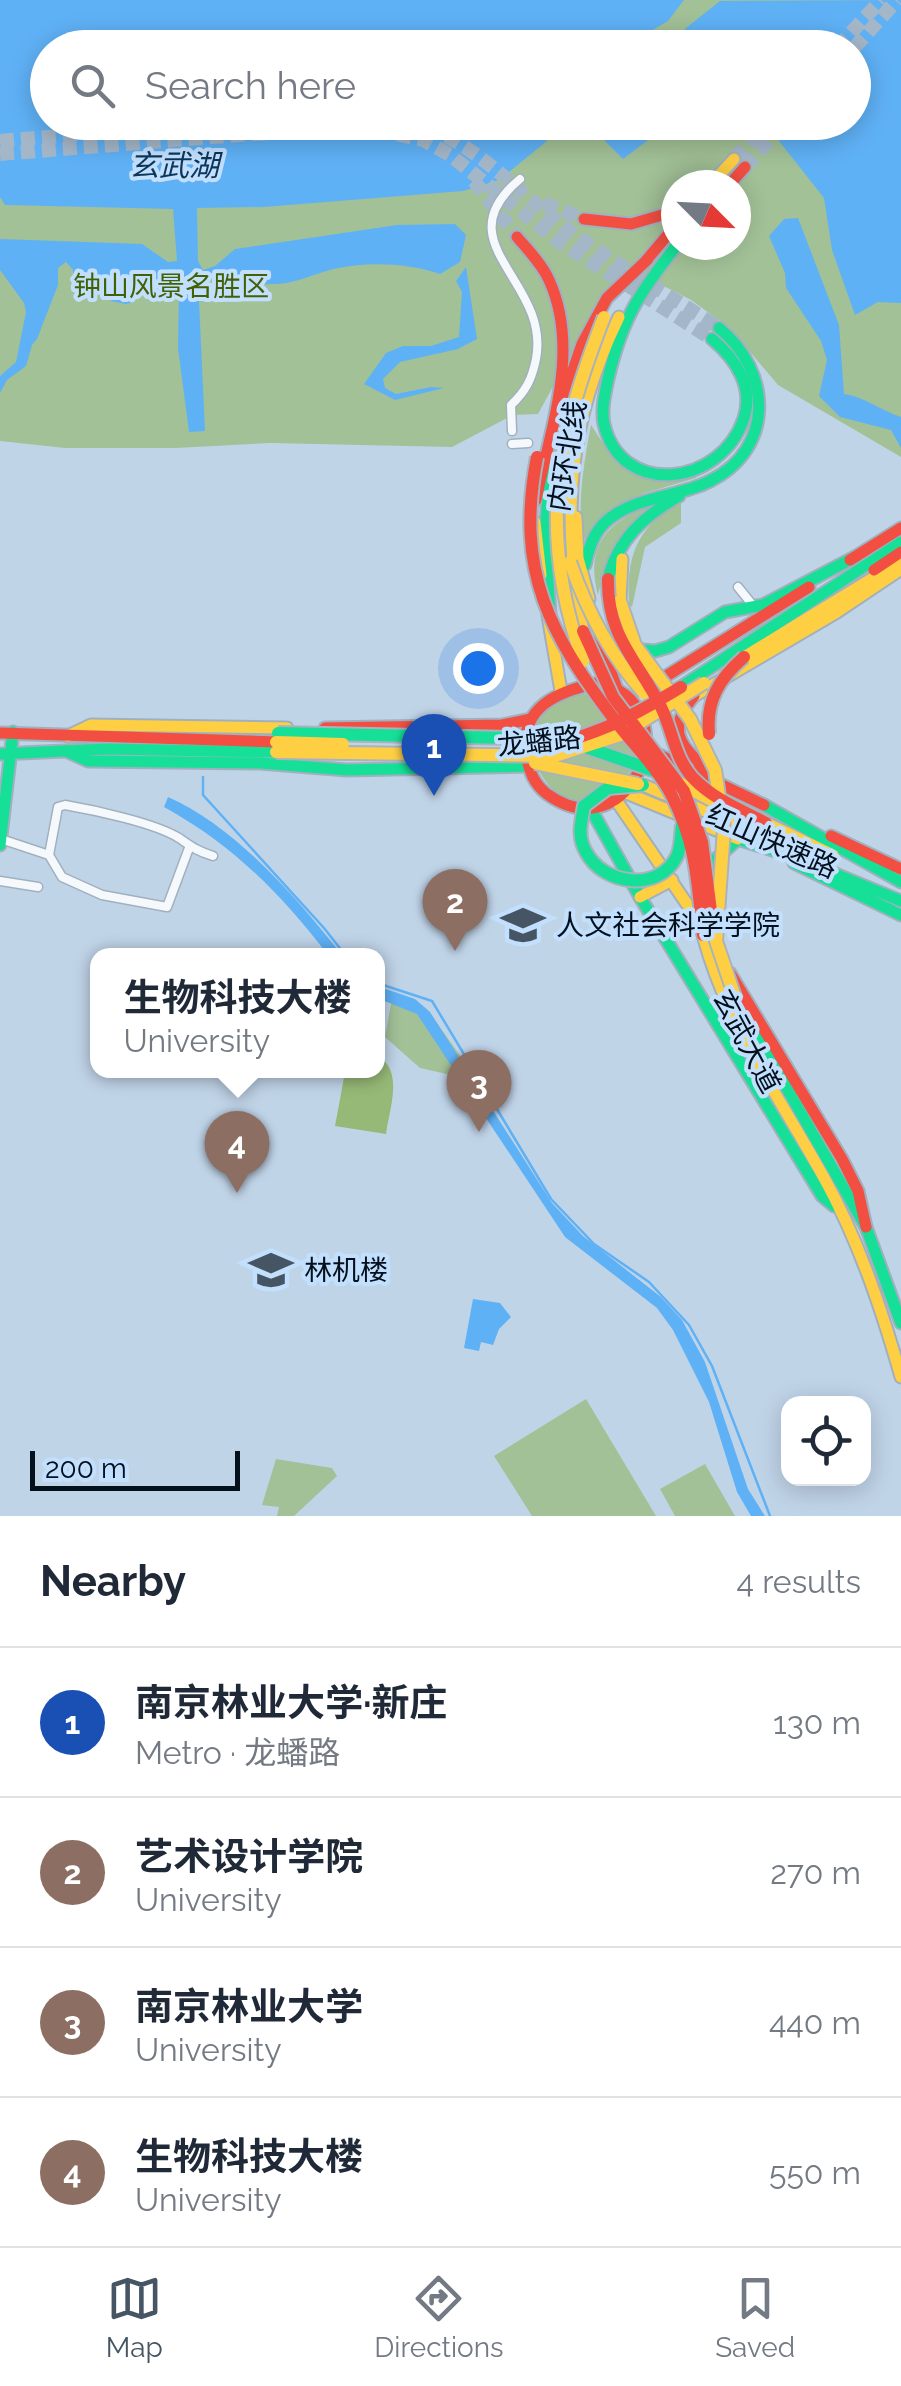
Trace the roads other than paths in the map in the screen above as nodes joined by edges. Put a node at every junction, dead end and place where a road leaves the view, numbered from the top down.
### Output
1 (520, 180) dead end
2 (661, 218) edge
3 (584, 220) tunnel mouth
4 (516, 237) tunnel mouth
5 (661, 243) edge
6 (648, 258) junction
7 (662, 260) edge
8 (666, 260) edge
9 (625, 319) junction
10 (558, 386) junction
11 (512, 431) dead end
12 (528, 443) dead end
13 (512, 444) dead end
14 (692, 488) junction
15 (901, 528) edge
16 (901, 542) edge
17 (901, 552) edge
18 (857, 556) junction
19 (901, 561) edge
20 (570, 562) junction
21 (901, 569) edge
22 (614, 577) junction
23 (585, 581) junction
24 (738, 587) dead end
25 (750, 604) dead end
26 (595, 628) junction
27 (550, 634) junction
28 (616, 686) junction
29 (561, 690) junction
30 (694, 696) junction
31 (630, 698) junction
32 (660, 705) junction
33 (605, 708) junction
34 (530, 719) junction
35 (646, 722) junction
36 (271, 731) junction
37 (6, 733) edge
38 (65, 744) junction
39 (97, 744) junction
40 (647, 750) junction
41 (6, 754) edge
42 (260, 763) junction
43 (528, 766) junction
44 (718, 776) junction
45 (642, 785) junction
46 (620, 796) junction
47 (764, 805) junction
48 (592, 811) junction
49 (680, 811) junction
50 (766, 823) junction
51 (738, 840) junction
52 (0, 842) edge
53 (189, 848) junction
54 (808, 849) junction
55 (769, 852) junction
56 (49, 855) junction
57 (213, 856) dead end
58 (901, 869) edge
59 (672, 880) junction
60 (0, 881) edge
61 (901, 884) edge
62 (38, 887) dead end
63 (640, 898) junction
64 (901, 900) edge
65 (901, 915) edge
66 (713, 941) junction
67 (826, 1169) junction
68 (842, 1212) junction
69 (866, 1226) junction
70 (901, 1323) edge
71 (901, 1377) edge

1 - 11 street
2 - 3 main road
4 - 10 main road
5 - 6 main road, 内环北线
6 - 27 main road
6 - 33 main road, 内环北线, bridge
7 - 20 main road, 内环北线
8 - 9 main road
9 - 14 main road
9 - 23 main road
10 - 27 main road
10 - 33 main road, bridge
12 - 13 street
14 - 22 main road
14 - 23 main road
15 - 18 main road
16 - 39 main road, 龙蟠路, bridge
17 - 39 main road, 龙蟠路, bridge
18 - 26 main road
18 - 31 main road
19 - 44 main road, bridge
20 - 26 main road, bridge
20 - 66 main road, bridge
21 - 30 main road
22 - 32 main road, bridge
22 - 44 main road, bridge
23 - 26 main road
24 - 25 street
26 - 28 main road
26 - 32 main road, bridge
27 - 29 main road
28 - 29 main road
28 - 31 main road
29 - 34 main road
30 - 35 main road
30 - 44 main road
31 - 35 main road
32 - 50 main road, bridge
33 - 49 main road, 玄武大道, bridge
34 - 36 main road
34 - 43 main road
35 - 40 main road
36 - 38 main road
36 - 50 main road, bridge
37 - 38 main road, 龙蟠路
37 - 41 main road
38 - 39 main road, 龙蟠路
38 - 41 main road, 龙蟠路
38 - 42 main road
40 - 44 main road
40 - 46 main road
41 - 52 main road
42 - 43 main road
42 - 45 main road, 红山快速路, bridge
43 - 48 main road
44 - 47 main road
44 - 66 main road, bridge
45 - 49 main road, bridge
45 - 54 main road, 红山快速路, bridge
46 - 48 main road
46 - 51 main road
46 - 59 main road
47 - 58 main road
47 - 61 main road
48 - 63 main road
49 - 67 main road, 玄武大道, bridge
50 - 54 main road, 红山快速路
51 - 55 main road
51 - 66 main road
52 - 56 street
53 - 56 street
53 - 56 street
53 - 57 street
54 - 61 main road, 红山快速路
54 - 64 main road, 红山快速路
55 - 64 main road
55 - 65 main road
59 - 63 main road
59 - 66 main road
60 - 62 street
63 - 68 main road
66 - 67 main road, 玄武大道, bridge
66 - 69 main road
67 - 68 main road, 玄武大道
67 - 69 main road, 玄武大道
68 - 71 main road, 玄武大道
69 - 70 main road, 玄武大道

